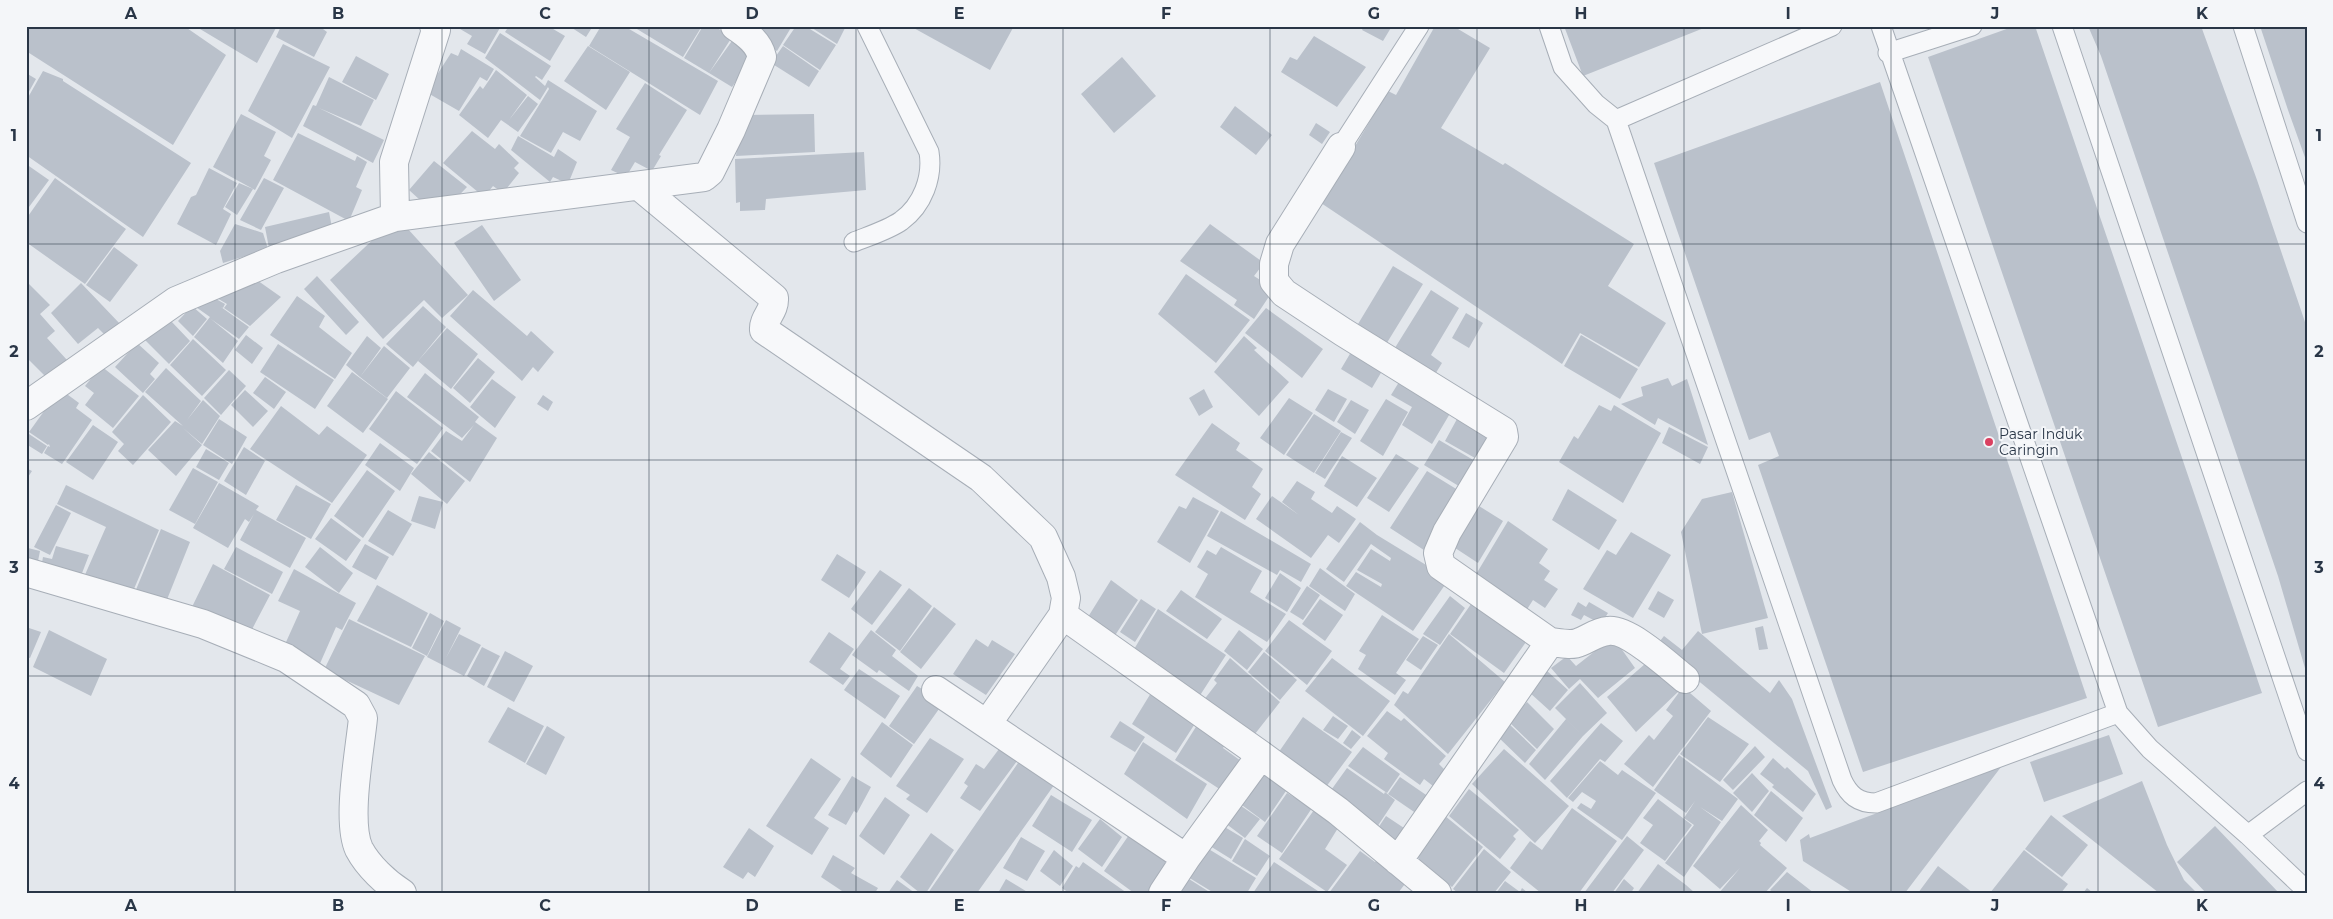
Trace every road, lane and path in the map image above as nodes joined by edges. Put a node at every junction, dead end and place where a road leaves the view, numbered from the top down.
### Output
1 (434, 26) edge
2 (735, 26) edge
3 (867, 26) edge
4 (1419, 26) edge
5 (1549, 26) edge
6 (1832, 26) edge
7 (1881, 26) edge
8 (1972, 26) edge
9 (2062, 26) edge
10 (2243, 26) edge
11 (1888, 53) junction
12 (1616, 120) junction
13 (1341, 147) joint
14 (639, 186) junction
15 (395, 217) junction
16 (2307, 223) edge
17 (854, 242) dead end
18 (26, 406) edge
19 (26, 572) edge
20 (1063, 615) junction
21 (1550, 642) junction
22 (1685, 680) dead end
23 (936, 690) dead end
24 (2118, 713) junction
25 (987, 724) junction
26 (2307, 751) edge
27 (1262, 756) junction
28 (2307, 791) edge
29 (2248, 835) junction
30 (1186, 858) junction
31 (1398, 861) junction
32 (2307, 891) edge
33 (402, 893) edge
34 (1162, 893) edge
35 (1437, 893) edge

1 - 15 street
2 - 14 street
3 - 17 lane
4 - 13 lane
5 - 12 lane
6 - 12 lane
7 - 11 lane
8 - 11 lane
9 - 26 lane
10 - 16 lane
11 - 24 lane
12 - 24 lane
13 - 21 street
14 - 15 street
14 - 20 street
15 - 18 street
19 - 33 street
20 - 25 street
20 - 27 street
21 - 22 street
21 - 31 street
23 - 25 street
24 - 29 lane
25 - 30 street
27 - 30 street
27 - 31 street
28 - 29 lane
29 - 32 lane
30 - 34 street
31 - 35 street

